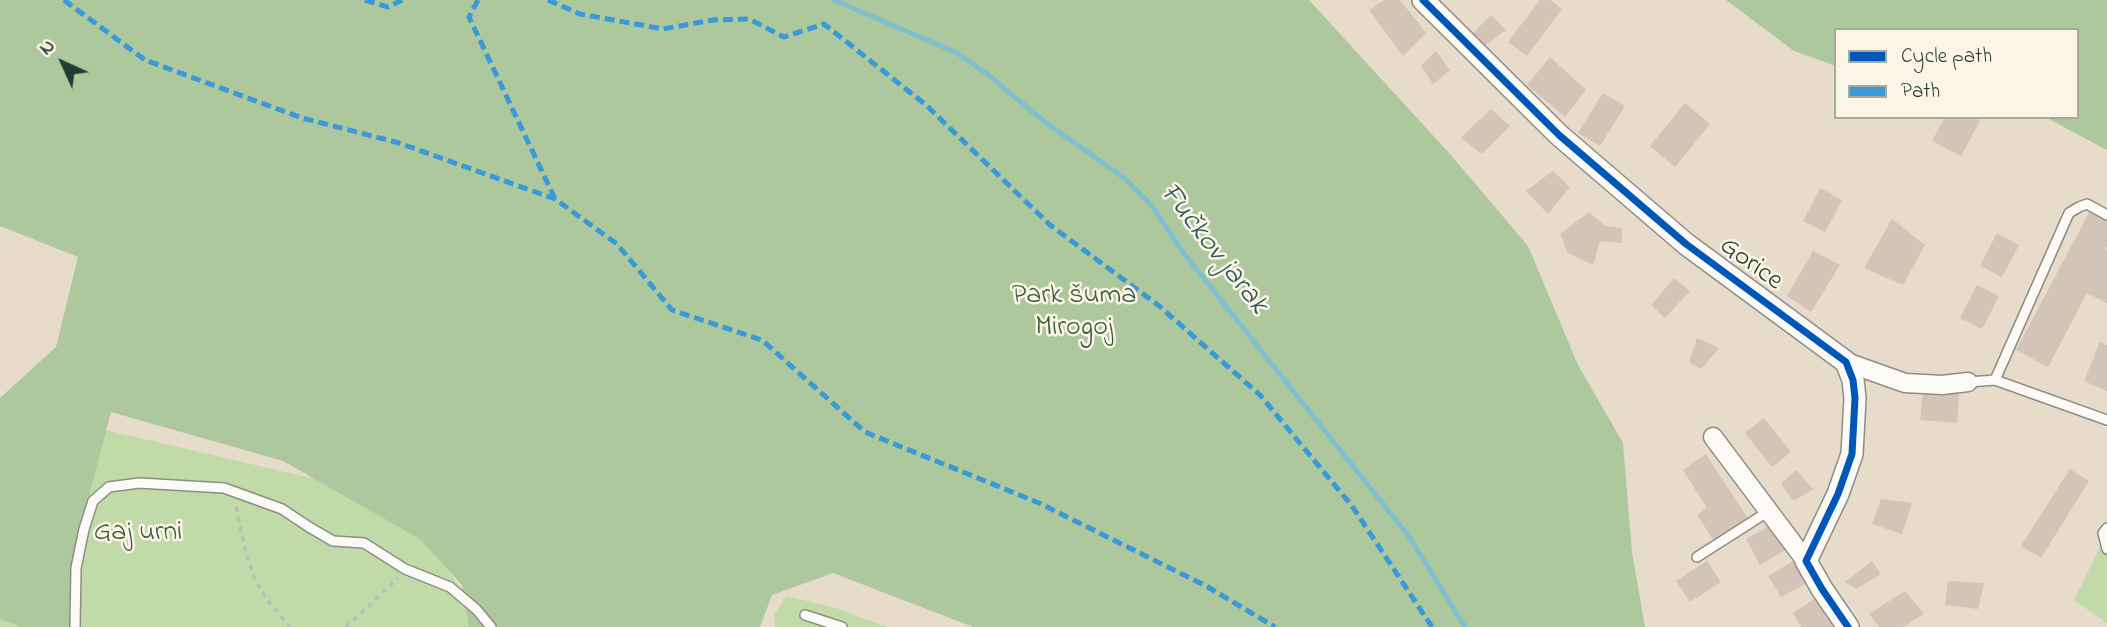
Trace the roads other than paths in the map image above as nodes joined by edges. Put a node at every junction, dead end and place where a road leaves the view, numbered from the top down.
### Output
1 (1423, 0) edge
2 (2107, 215) edge
3 (1846, 362) junction
4 (1995, 380) junction
5 (1969, 382) joint
6 (2107, 420) edge
7 (1713, 437) dead end
8 (1769, 511) junction
9 (2107, 528) edge
10 (2107, 549) edge
11 (1697, 557) dead end
12 (1806, 561) junction
13 (805, 615) dead end
14 (75, 627) edge
15 (491, 627) edge
16 (842, 627) edge
17 (1848, 627) edge

1 - 3 street, Gorice
2 - 4 lane
3 - 5 street, Gorice
3 - 12 street
4 - 5 lane
4 - 6 lane
7 - 8 street
8 - 11 lane
8 - 12 street
9 - 10 lane
12 - 17 street
13 - 16 lane
14 - 15 lane

